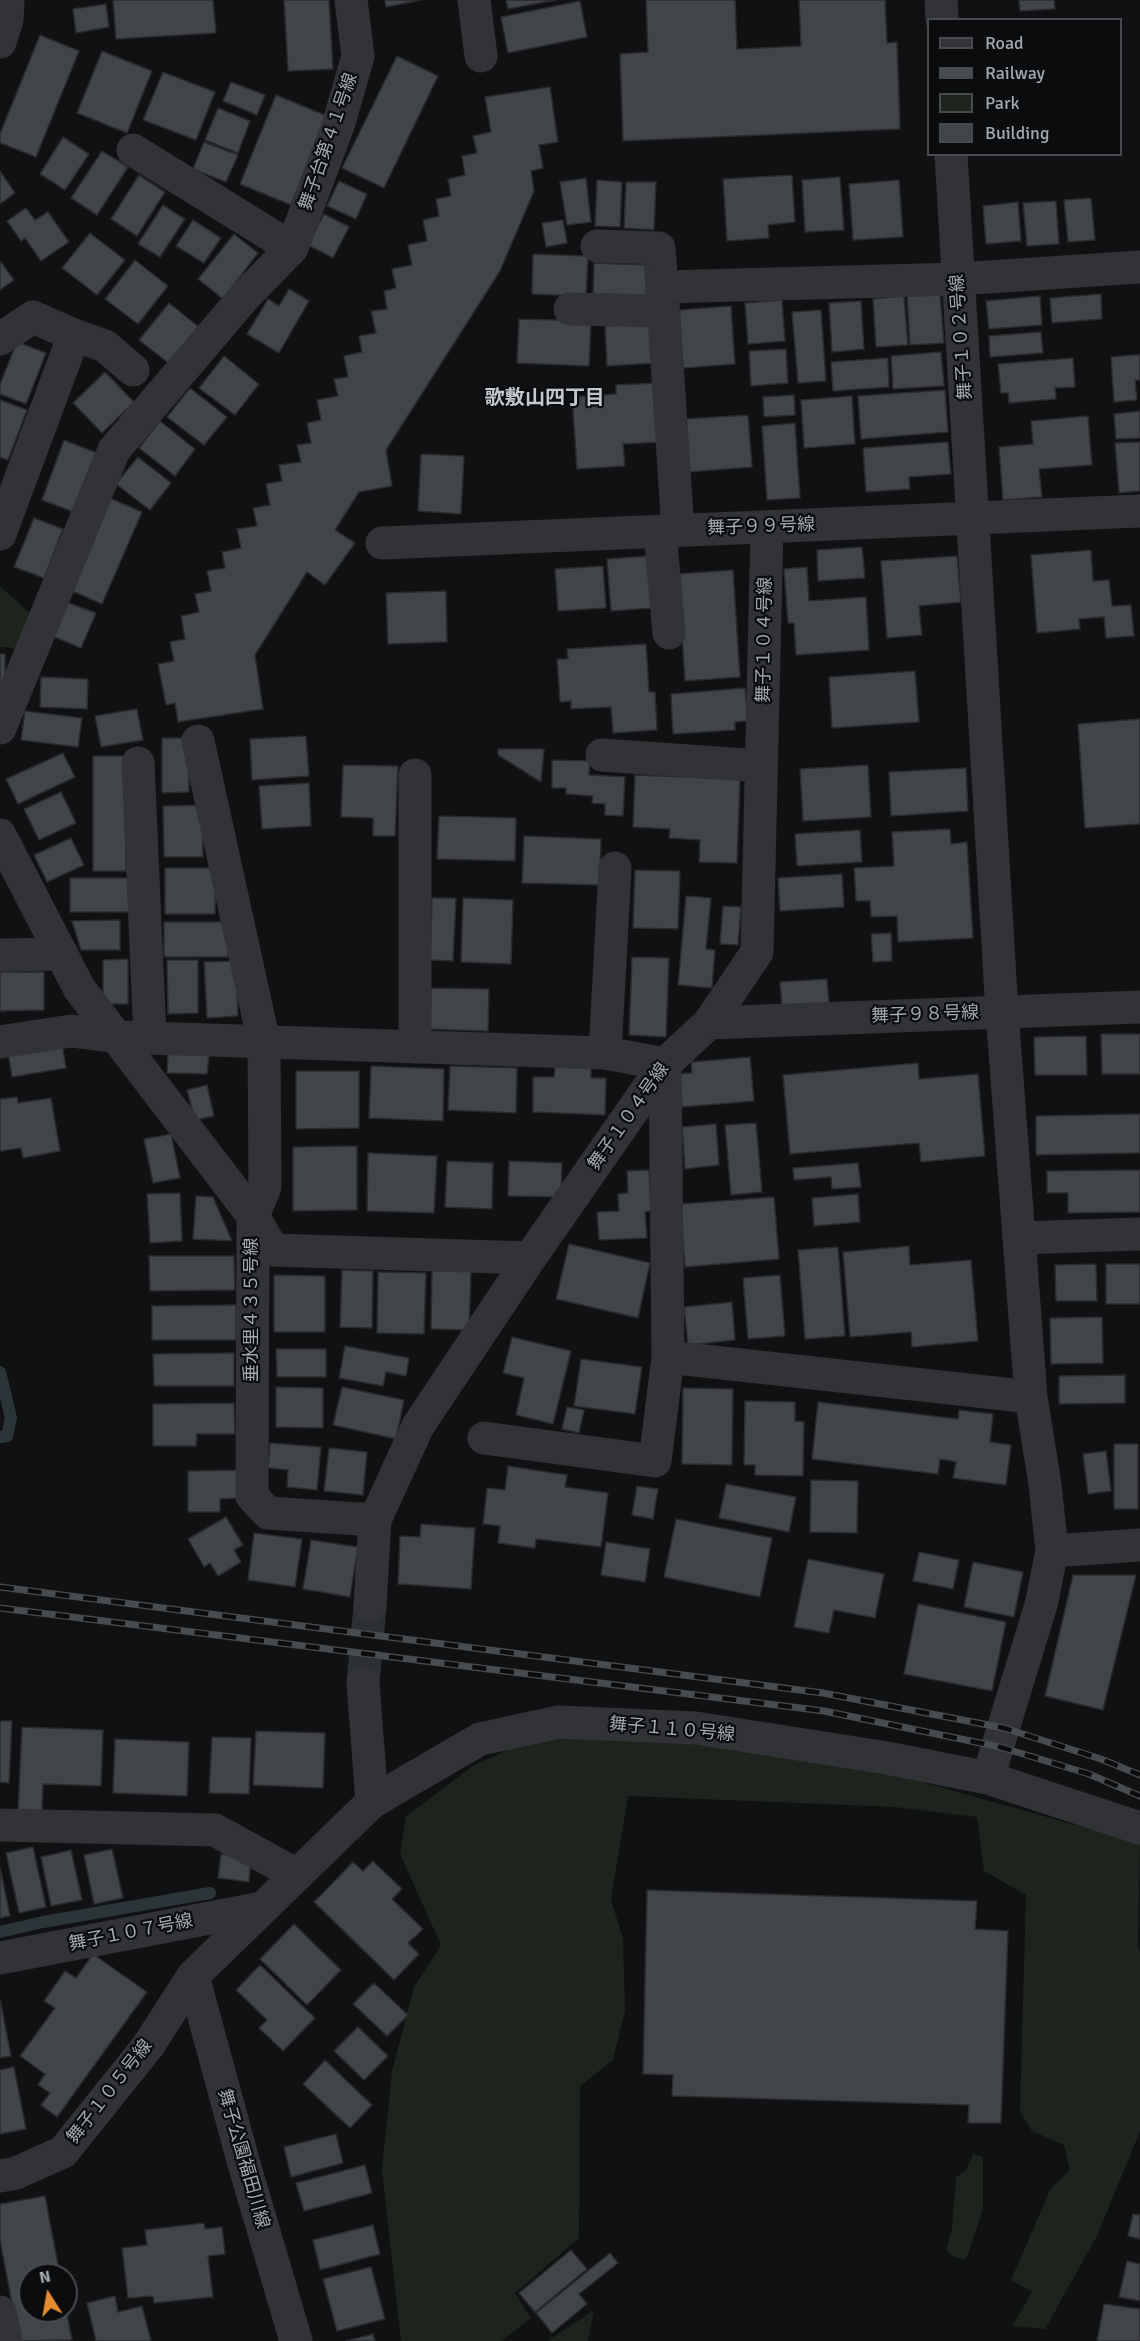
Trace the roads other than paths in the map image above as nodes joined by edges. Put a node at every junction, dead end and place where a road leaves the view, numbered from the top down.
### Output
1 (8, 0) edge
2 (351, 0) edge
3 (474, 0) edge
4 (941, 0) edge
5 (942, 18) edge
6 (0, 42) edge
7 (481, 56) dead end
8 (133, 150) dead end
9 (951, 156) edge
10 (597, 246) dead end
11 (292, 248) junction
12 (1140, 267) edge
13 (958, 279) junction
14 (662, 299) junction
15 (570, 309) dead end
16 (74, 335) junction
17 (0, 339) edge
18 (133, 370) dead end
19 (1140, 511) edge
20 (974, 519) junction
21 (767, 527) junction
22 (669, 532) junction
23 (0, 534) edge
24 (382, 543) dead end
25 (669, 633) dead end
26 (0, 728) edge
27 (198, 741) dead end
28 (602, 755) dead end
29 (138, 763) dead end
30 (761, 766) junction
31 (415, 775) dead end
32 (0, 835) edge
33 (615, 868) dead end
34 (62, 954) junction
35 (0, 955) edge
36 (1140, 1007) edge
37 (1002, 1012) junction
38 (709, 1023) junction
39 (134, 1038) junction
40 (0, 1042) edge
41 (264, 1042) junction
42 (415, 1047) junction
43 (605, 1053) junction
44 (665, 1064) junction
45 (253, 1216) junction
46 (1140, 1234) edge
47 (1019, 1238) junction
48 (530, 1258) junction
49 (668, 1357) junction
50 (1031, 1397) junction
51 (484, 1438) dead end
52 (375, 1520) junction
53 (1140, 1545) edge
54 (1052, 1551) junction
55 (370, 1606) tunnel mouth
56 (363, 1683) tunnel mouth
57 (988, 1778) junction
58 (372, 1802) junction
59 (0, 1826) edge
60 (1140, 1828) edge
61 (297, 1875) junction
62 (262, 1908) junction
63 (0, 1958) edge
64 (193, 1976) junction
65 (0, 2176) edge
66 (0, 2312) edge
67 (6, 2341) edge
68 (296, 2341) edge

1 - 6 street
2 - 11 street, 舞子台第４１号線
3 - 7 street
4 - 5 street
8 - 11 street
9 - 13 street, 舞子１０２号線
10 - 14 street
11 - 26 street
12 - 13 street
13 - 14 street
13 - 20 street, 舞子１０２号線
14 - 15 street
14 - 22 street
16 - 17 street
16 - 18 street
16 - 23 street
19 - 20 street, 舞子９９号線
20 - 21 street, 舞子９９号線
20 - 37 street, 舞子１０２号線
21 - 22 street, 舞子９９号線
21 - 30 street, 舞子１０４号線
22 - 24 street, 舞子９９号線
22 - 25 street
27 - 41 street
28 - 30 street
29 - 39 street
30 - 38 street, 舞子１０４号線
31 - 42 street
32 - 34 street, 垂水里４３５号線
33 - 43 street
34 - 35 street
34 - 39 street, 垂水里４３５号線
36 - 37 street, 舞子９８号線
37 - 38 street, 舞子９８号線
37 - 47 street, 舞子１０２号線
38 - 44 street, 舞子１０４号線
39 - 40 street
39 - 41 street
39 - 45 street, 垂水里４３５号線
41 - 42 street
41 - 45 street
42 - 43 street
43 - 44 street
44 - 48 street, 舞子１０４号線
44 - 49 street
45 - 48 street
45 - 52 street, 垂水里４３５号線
46 - 47 street
47 - 50 street, 舞子１０２号線
48 - 52 street, 舞子１０４号線
49 - 50 street
49 - 51 street
50 - 54 street, 舞子１０２号線
52 - 55 street, 舞子１０４号線
53 - 54 street
54 - 57 street, 舞子１０２号線
56 - 58 street
57 - 58 street, 舞子１１０号線
57 - 60 street, 舞子１１０号線
58 - 61 street, 舞子１１０号線
59 - 61 street
61 - 62 street, 舞子１０５号線
62 - 63 street, 舞子１０７号線
62 - 64 street, 舞子１０５号線
64 - 65 street, 舞子１０５号線
64 - 68 street, 舞子公園福田川線
66 - 67 street

